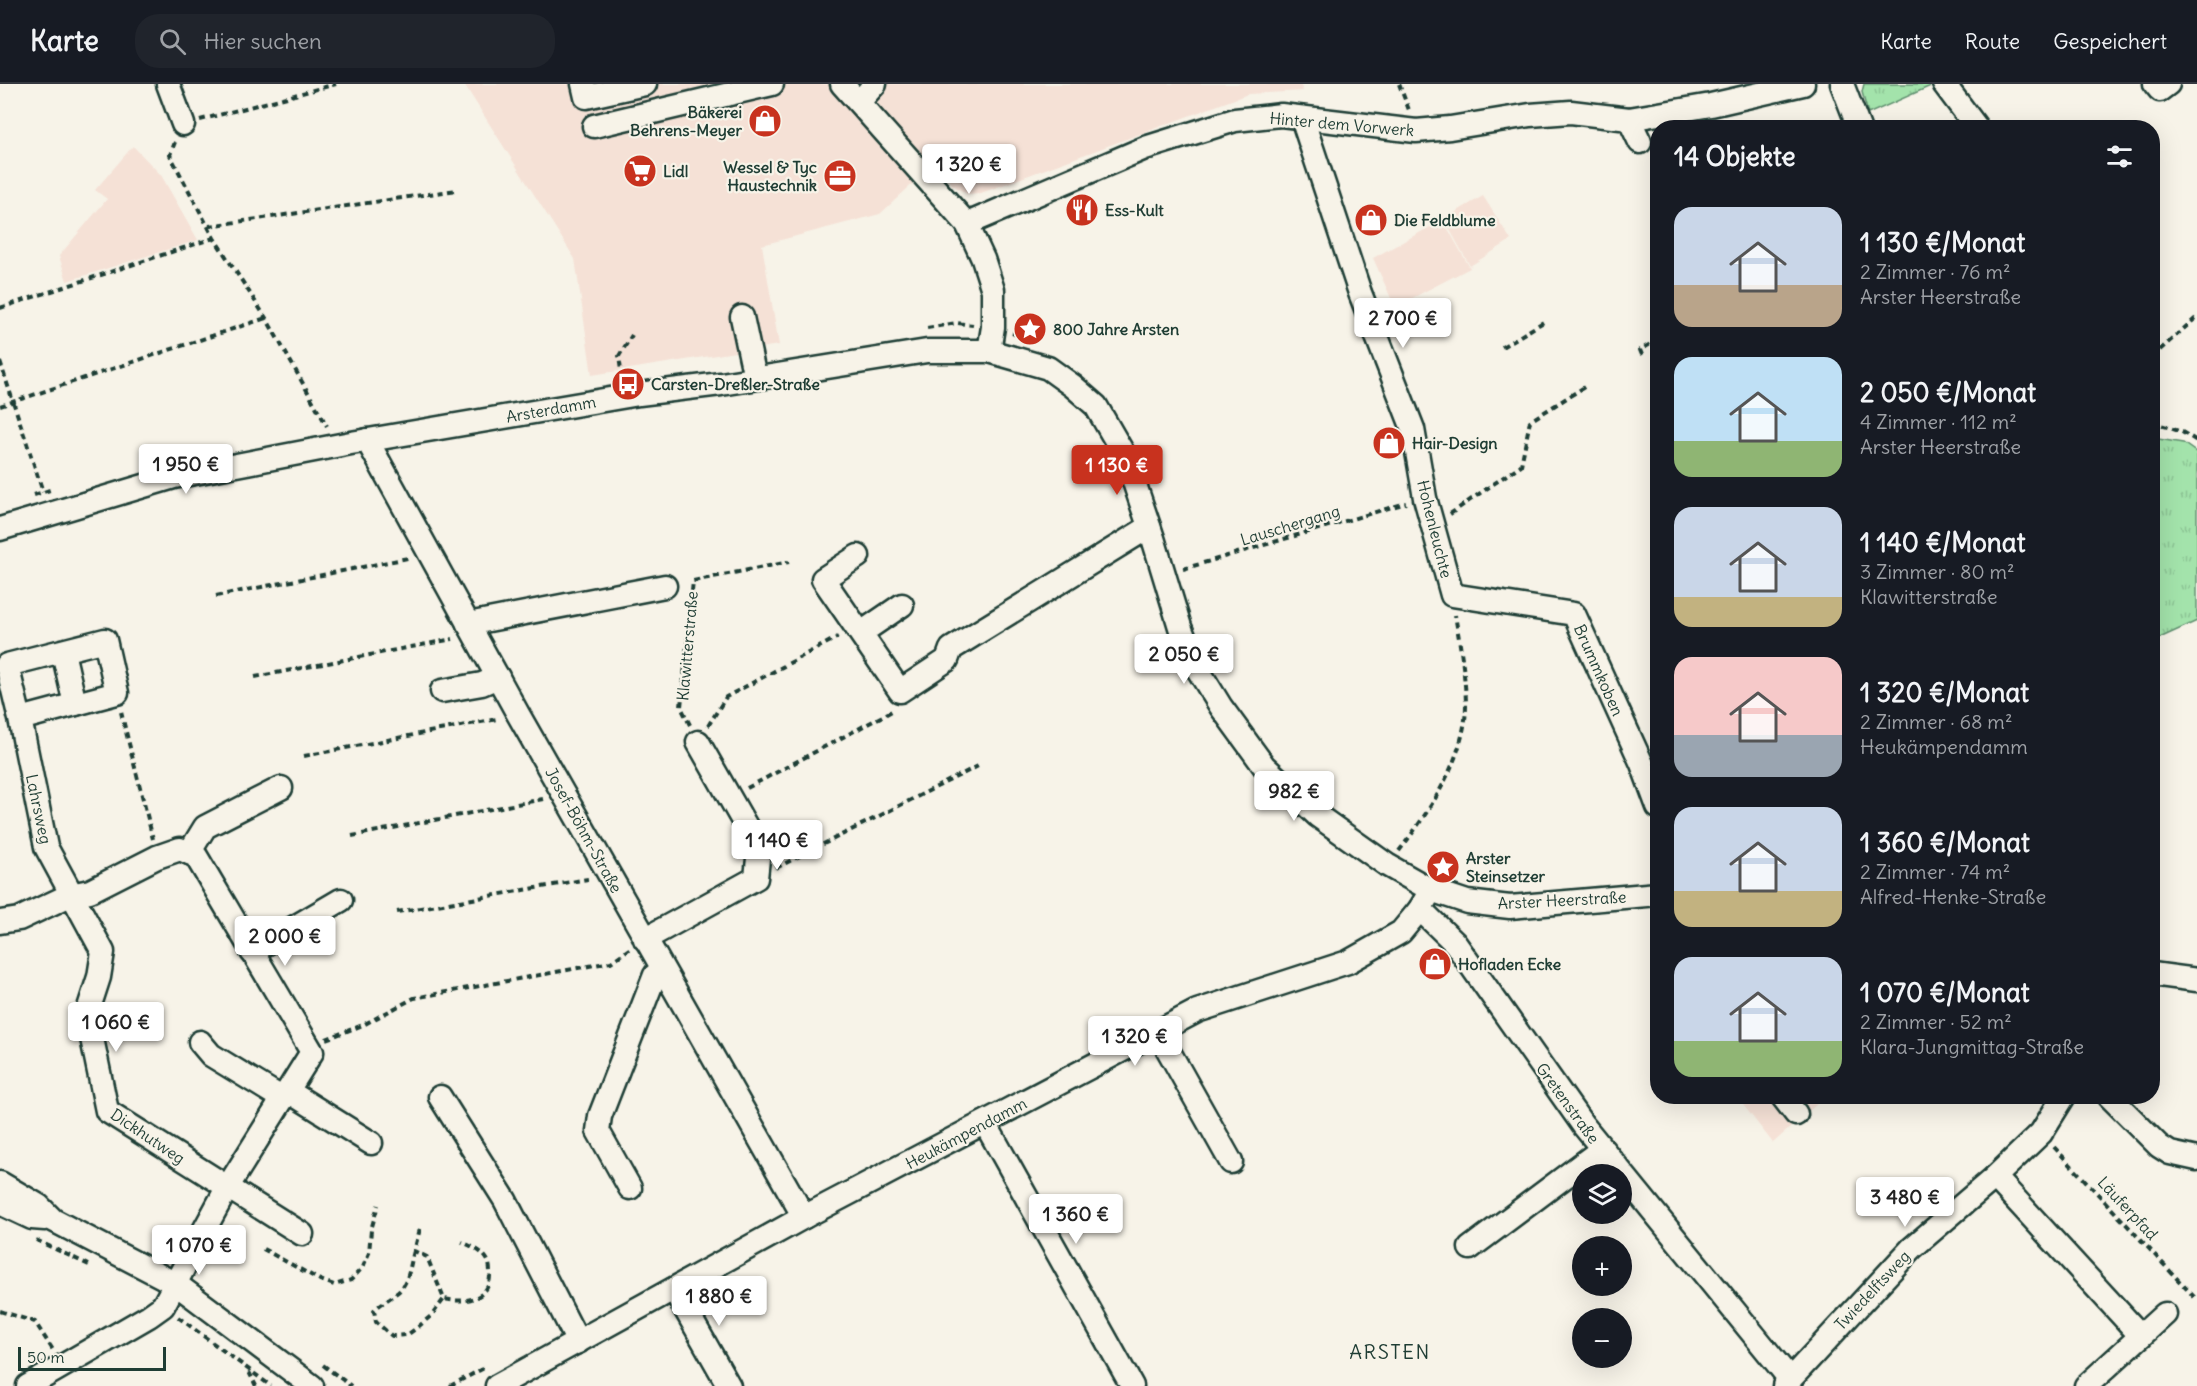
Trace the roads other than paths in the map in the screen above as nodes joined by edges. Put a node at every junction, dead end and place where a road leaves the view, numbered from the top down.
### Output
1 (168, 84) edge
2 (583, 84) edge
3 (645, 84) edge
4 (772, 84) edge
5 (842, 84) edge
6 (875, 84) edge
7 (1803, 84) edge
8 (1842, 84) edge
9 (1944, 84) edge
10 (2155, 84) edge
11 (2168, 84) edge
12 (859, 102) junction
13 (1302, 118) junction
14 (1629, 118) junction
15 (1856, 120) edge
16 (1971, 120) edge
17 (183, 124) road end
18 (594, 126) dead end
19 (1640, 142) dead end
20 (967, 224) junction
21 (742, 317) dead end
22 (989, 351) junction
23 (755, 378) junction
24 (1096, 406) joint
25 (367, 440) junction
26 (1149, 527) junction
27 (0, 529) edge
28 (858, 556) dead end
29 (665, 586) dead end
30 (1452, 595) joint
31 (902, 604) dead end
32 (471, 629) junction
33 (851, 634) junction
34 (63, 652) junction
35 (498, 677) junction
36 (442, 691) dead end
37 (75, 704) junction
38 (20, 718) junction
39 (698, 742) road end
40 (1650, 786) edge
41 (281, 788) dead end
42 (189, 853) junction
43 (70, 895) junction
44 (1650, 895) edge
45 (341, 900) dead end
46 (1426, 900) junction
47 (0, 922) edge
48 (645, 939) junction
49 (252, 952) junction
50 (663, 970) junction
51 (2160, 975) edge
52 (2197, 980) edge
53 (1158, 1032) junction
54 (200, 1042) dead end
55 (285, 1095) junction
56 (441, 1097) dead end
57 (1788, 1104) edge
58 (2059, 1104) edge
59 (2117, 1104) edge
60 (1796, 1114) dead end
61 (985, 1123) junction
62 (371, 1143) dead end
63 (1602, 1149) junction
64 (2197, 1159) edge
65 (1231, 1162) dead end
66 (1995, 1177) junction
67 (0, 1183) edge
68 (227, 1188) junction
69 (630, 1188) dead end
70 (0, 1203) edge
71 (804, 1217) junction
72 (52, 1220) junction
73 (302, 1234) dead end
74 (1470, 1248) dead end
75 (176, 1284) junction
76 (674, 1289) junction
77 (2165, 1314) dead end
78 (2141, 1336) junction
79 (578, 1342) junction
80 (1786, 1382) edge
81 (32, 1385) edge
82 (312, 1386) edge
83 (497, 1386) edge
84 (729, 1386) edge
85 (1132, 1386) edge
86 (2086, 1386) edge

1 - 17 street
2 - 3 street
4 - 18 street
5 - 12 street
6 - 12 street
7 - 14 street, Hinter dem Vorwerk
8 - 15 street
9 - 16 street
10 - 11 street
12 - 20 street
13 - 14 street, Hinter dem Vorwerk
13 - 20 street, Hinter dem Vorwerk
13 - 30 street, Hohenleuchte
14 - 19 street
20 - 22 street
21 - 23 street
22 - 23 street, Arsterdamm
22 - 24 street, Arsterdamm
23 - 25 street, Arsterdamm
24 - 26 street, Arster Heerstraße
25 - 27 street, Arsterdamm
25 - 32 street, Josef-Böhm-Straße
26 - 33 street
26 - 46 street, Arster Heerstraße
28 - 33 street
29 - 32 street
30 - 40 street, Brummkoben
31 - 33 street
32 - 35 street, Josef-Böhm-Straße
34 - 37 street
34 - 37 street, Lahrsweg
34 - 38 street, Lahrsweg
35 - 36 street
35 - 48 street, Josef-Böhm-Straße
37 - 38 street
38 - 43 street, Lahrsweg
39 - 48 street
41 - 42 street
42 - 43 street
42 - 49 street
43 - 47 street
43 - 68 street, Dickhutweg
44 - 46 street, Arster Heerstraße
45 - 49 street
46 - 53 street, Heukämpendamm
46 - 63 street, Gretenstraße
48 - 50 street, Josef-Böhm-Straße
49 - 55 street
50 - 69 street
50 - 71 street, Josef-Böhm-Straße
51 - 52 street
53 - 61 street, Heukämpendamm
53 - 65 street
54 - 55 street
55 - 62 street
55 - 68 street
56 - 79 street
57 - 60 street
58 - 66 street, Twiedelftsweg
59 - 64 street
61 - 71 street, Heukämpendamm
61 - 85 street
63 - 74 street
63 - 80 street, Gretenstraße
66 - 78 street
66 - 80 street, Twiedelftsweg
67 - 72 street
68 - 73 street, Dickhutweg
68 - 75 street
70 - 72 street
71 - 76 street, Heukämpendamm
72 - 75 street
75 - 81 street
75 - 82 street
76 - 79 street, Heukämpendamm
76 - 84 street
77 - 78 street
78 - 86 street
79 - 83 street, Heukämpendamm

